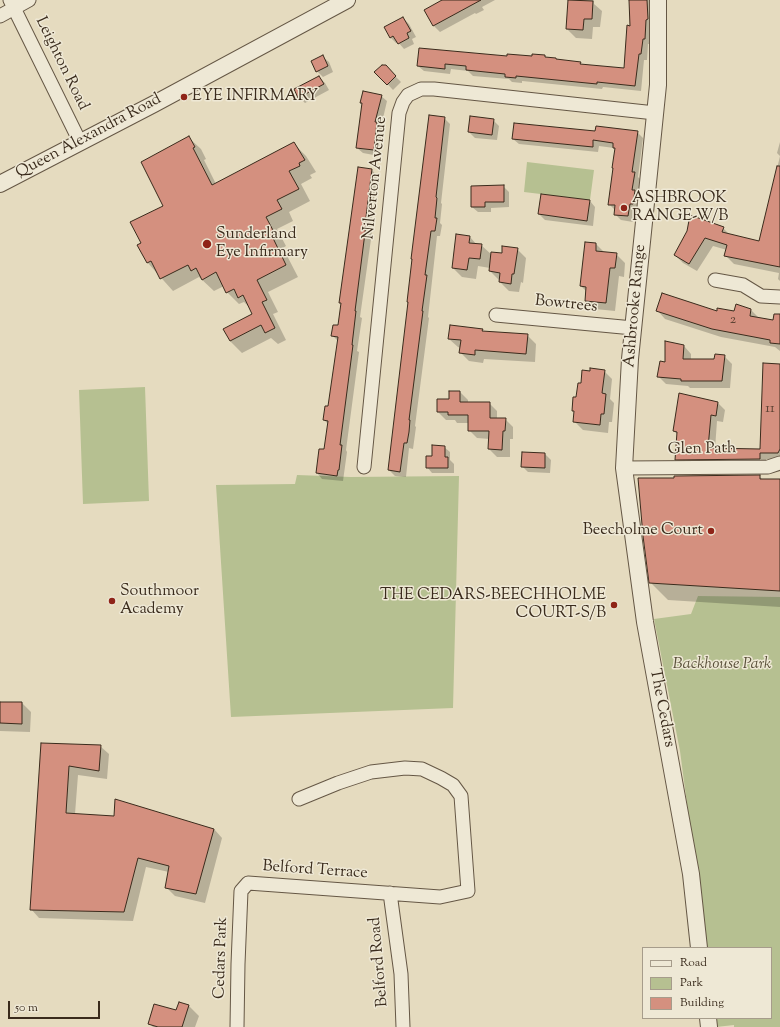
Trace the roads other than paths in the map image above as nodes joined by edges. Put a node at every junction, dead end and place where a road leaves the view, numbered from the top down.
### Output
1 (30, 0) edge
2 (347, 0) edge
3 (658, 0) edge
4 (12, 4) edge
5 (0, 16) edge
6 (655, 113) junction
7 (80, 142) junction
8 (0, 184) edge
9 (716, 280) dead end
10 (780, 297) edge
11 (496, 315) dead end
12 (633, 328) junction
13 (780, 463) edge
14 (364, 467) dead end
15 (624, 468) junction
16 (299, 799) dead end
17 (241, 891) joint
18 (390, 893) junction
19 (700, 947) edge
20 (237, 1027) edge
21 (403, 1027) edge

1 - 4 street
2 - 7 street, Queen Alexandra Road
3 - 6 street, Ashbrooke Range
4 - 5 street
4 - 7 street, Leighton Road
6 - 12 street, Ashbrooke Range
6 - 14 street, Nilverton Avenue
7 - 8 street, Queen Alexandra Road
9 - 10 street
11 - 12 street, Bowtrees
12 - 15 street, Ashbrooke Range
13 - 15 street, Glen Path
15 - 19 street, The Cedars
16 - 18 street
17 - 18 street, Belford Terrace
17 - 20 street, Cedars Park
18 - 21 street, Belford Road

